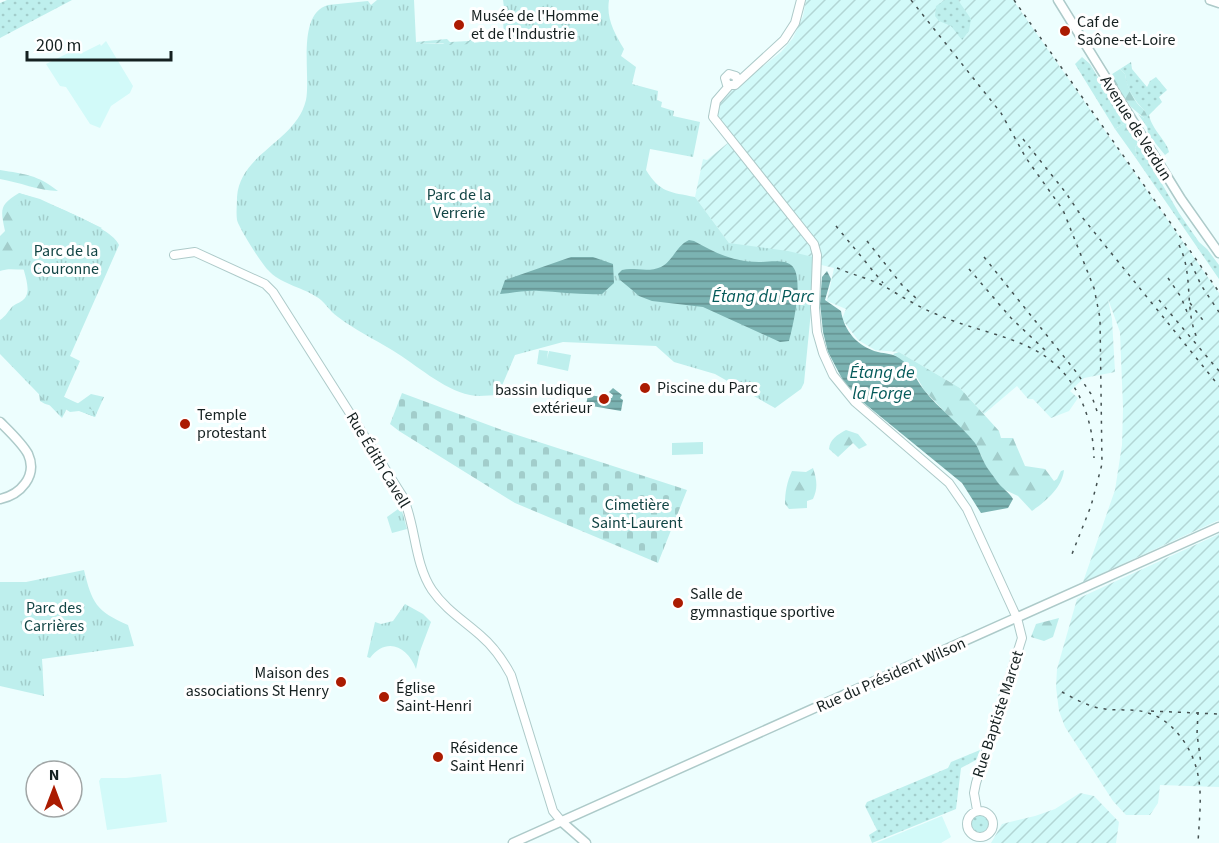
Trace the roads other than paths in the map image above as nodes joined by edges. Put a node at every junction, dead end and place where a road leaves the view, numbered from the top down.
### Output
1 (801, 0) edge
2 (1058, 0) edge
3 (1210, 0) edge
4 (1219, 3) edge
5 (1219, 253) edge
6 (174, 255) dead end
7 (0, 422) edge
8 (0, 499) edge
9 (1219, 527) edge
10 (1017, 618) junction
11 (977, 810) junction
12 (561, 822) junction
13 (982, 840) edge
14 (513, 843) edge
15 (586, 843) edge

1 - 10 street
2 - 5 main road, Avenue de Verdun
3 - 4 main road
6 - 12 street, Rue Édith Cavell
7 - 8 main road
9 - 10 main road, Rue du Président Wilson
10 - 11 street, Rue Baptiste Marcet
10 - 12 main road, Rue du Président Wilson
11 - 13 street
11 - 13 street
12 - 14 main road, Rue du Président Wilson
12 - 15 main road

